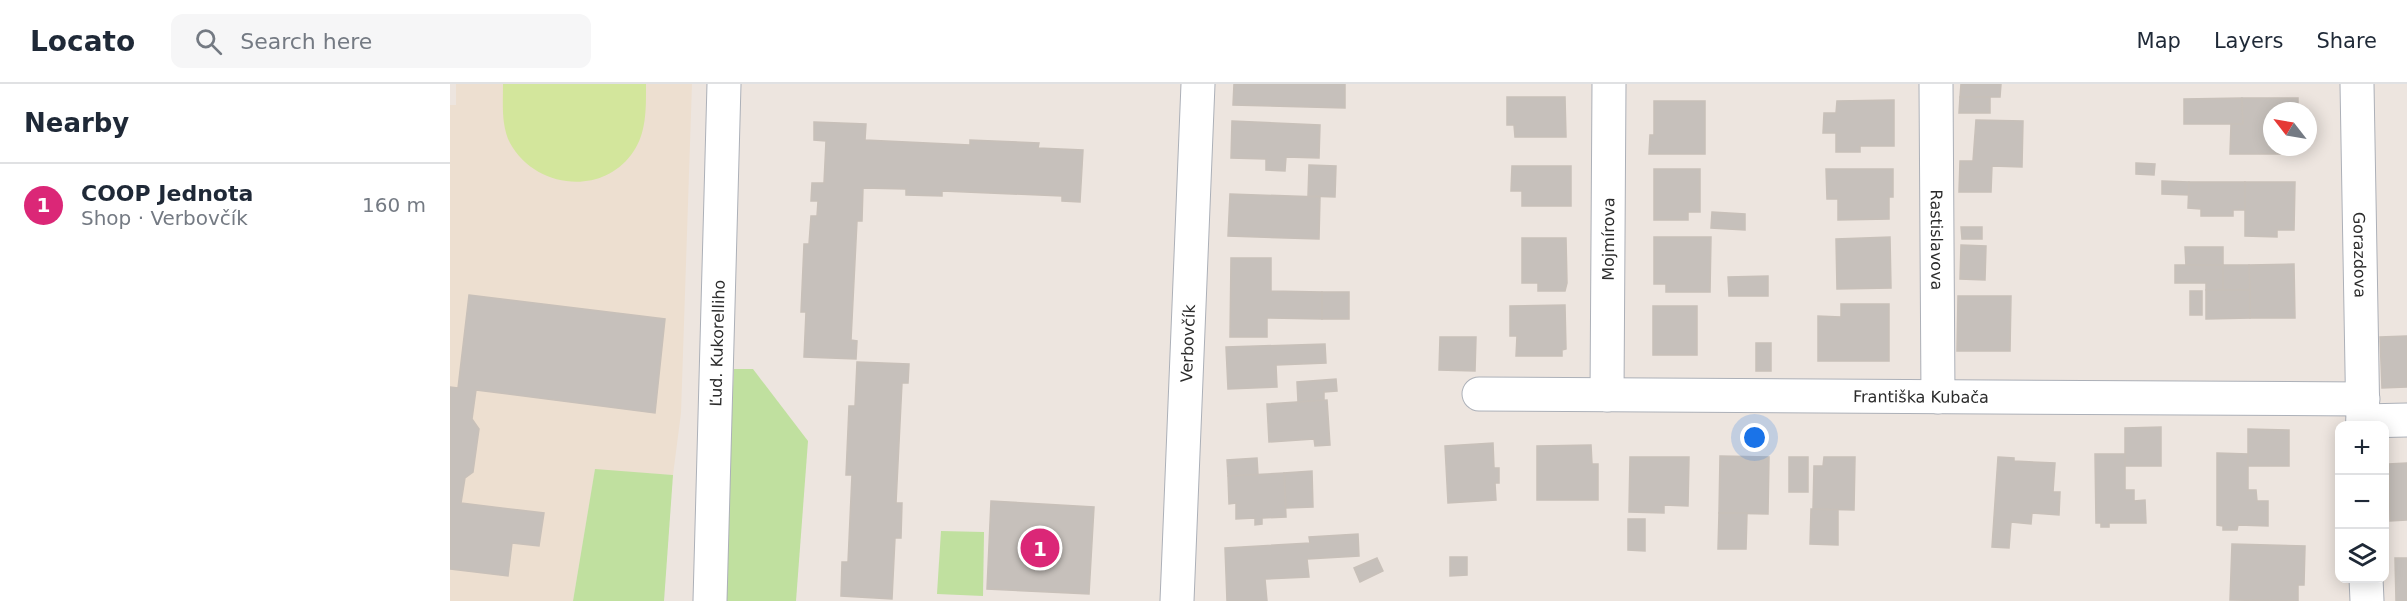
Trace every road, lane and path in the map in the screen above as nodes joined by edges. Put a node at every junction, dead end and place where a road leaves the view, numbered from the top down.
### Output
1 (724, 84) edge
2 (1198, 84) edge
3 (1609, 84) edge
4 (1936, 84) edge
5 (2357, 84) edge
6 (1479, 394) dead end
7 (1607, 395) junction
8 (1938, 397) junction
9 (2363, 415) edge
10 (2407, 420) edge
11 (2367, 583) edge
12 (710, 601) edge
13 (1177, 601) edge
14 (2367, 601) edge

1 - 12 street, Ľud. Kukorelliho
2 - 13 street, Verbovčík
3 - 7 street, Mojmírova
4 - 8 street, Rastislavova
5 - 9 street, Gorazdova
6 - 7 street, Františka Kubača
7 - 8 street, Františka Kubača
8 - 9 street, Františka Kubača
9 - 10 street, Františka Kubača
11 - 14 street

